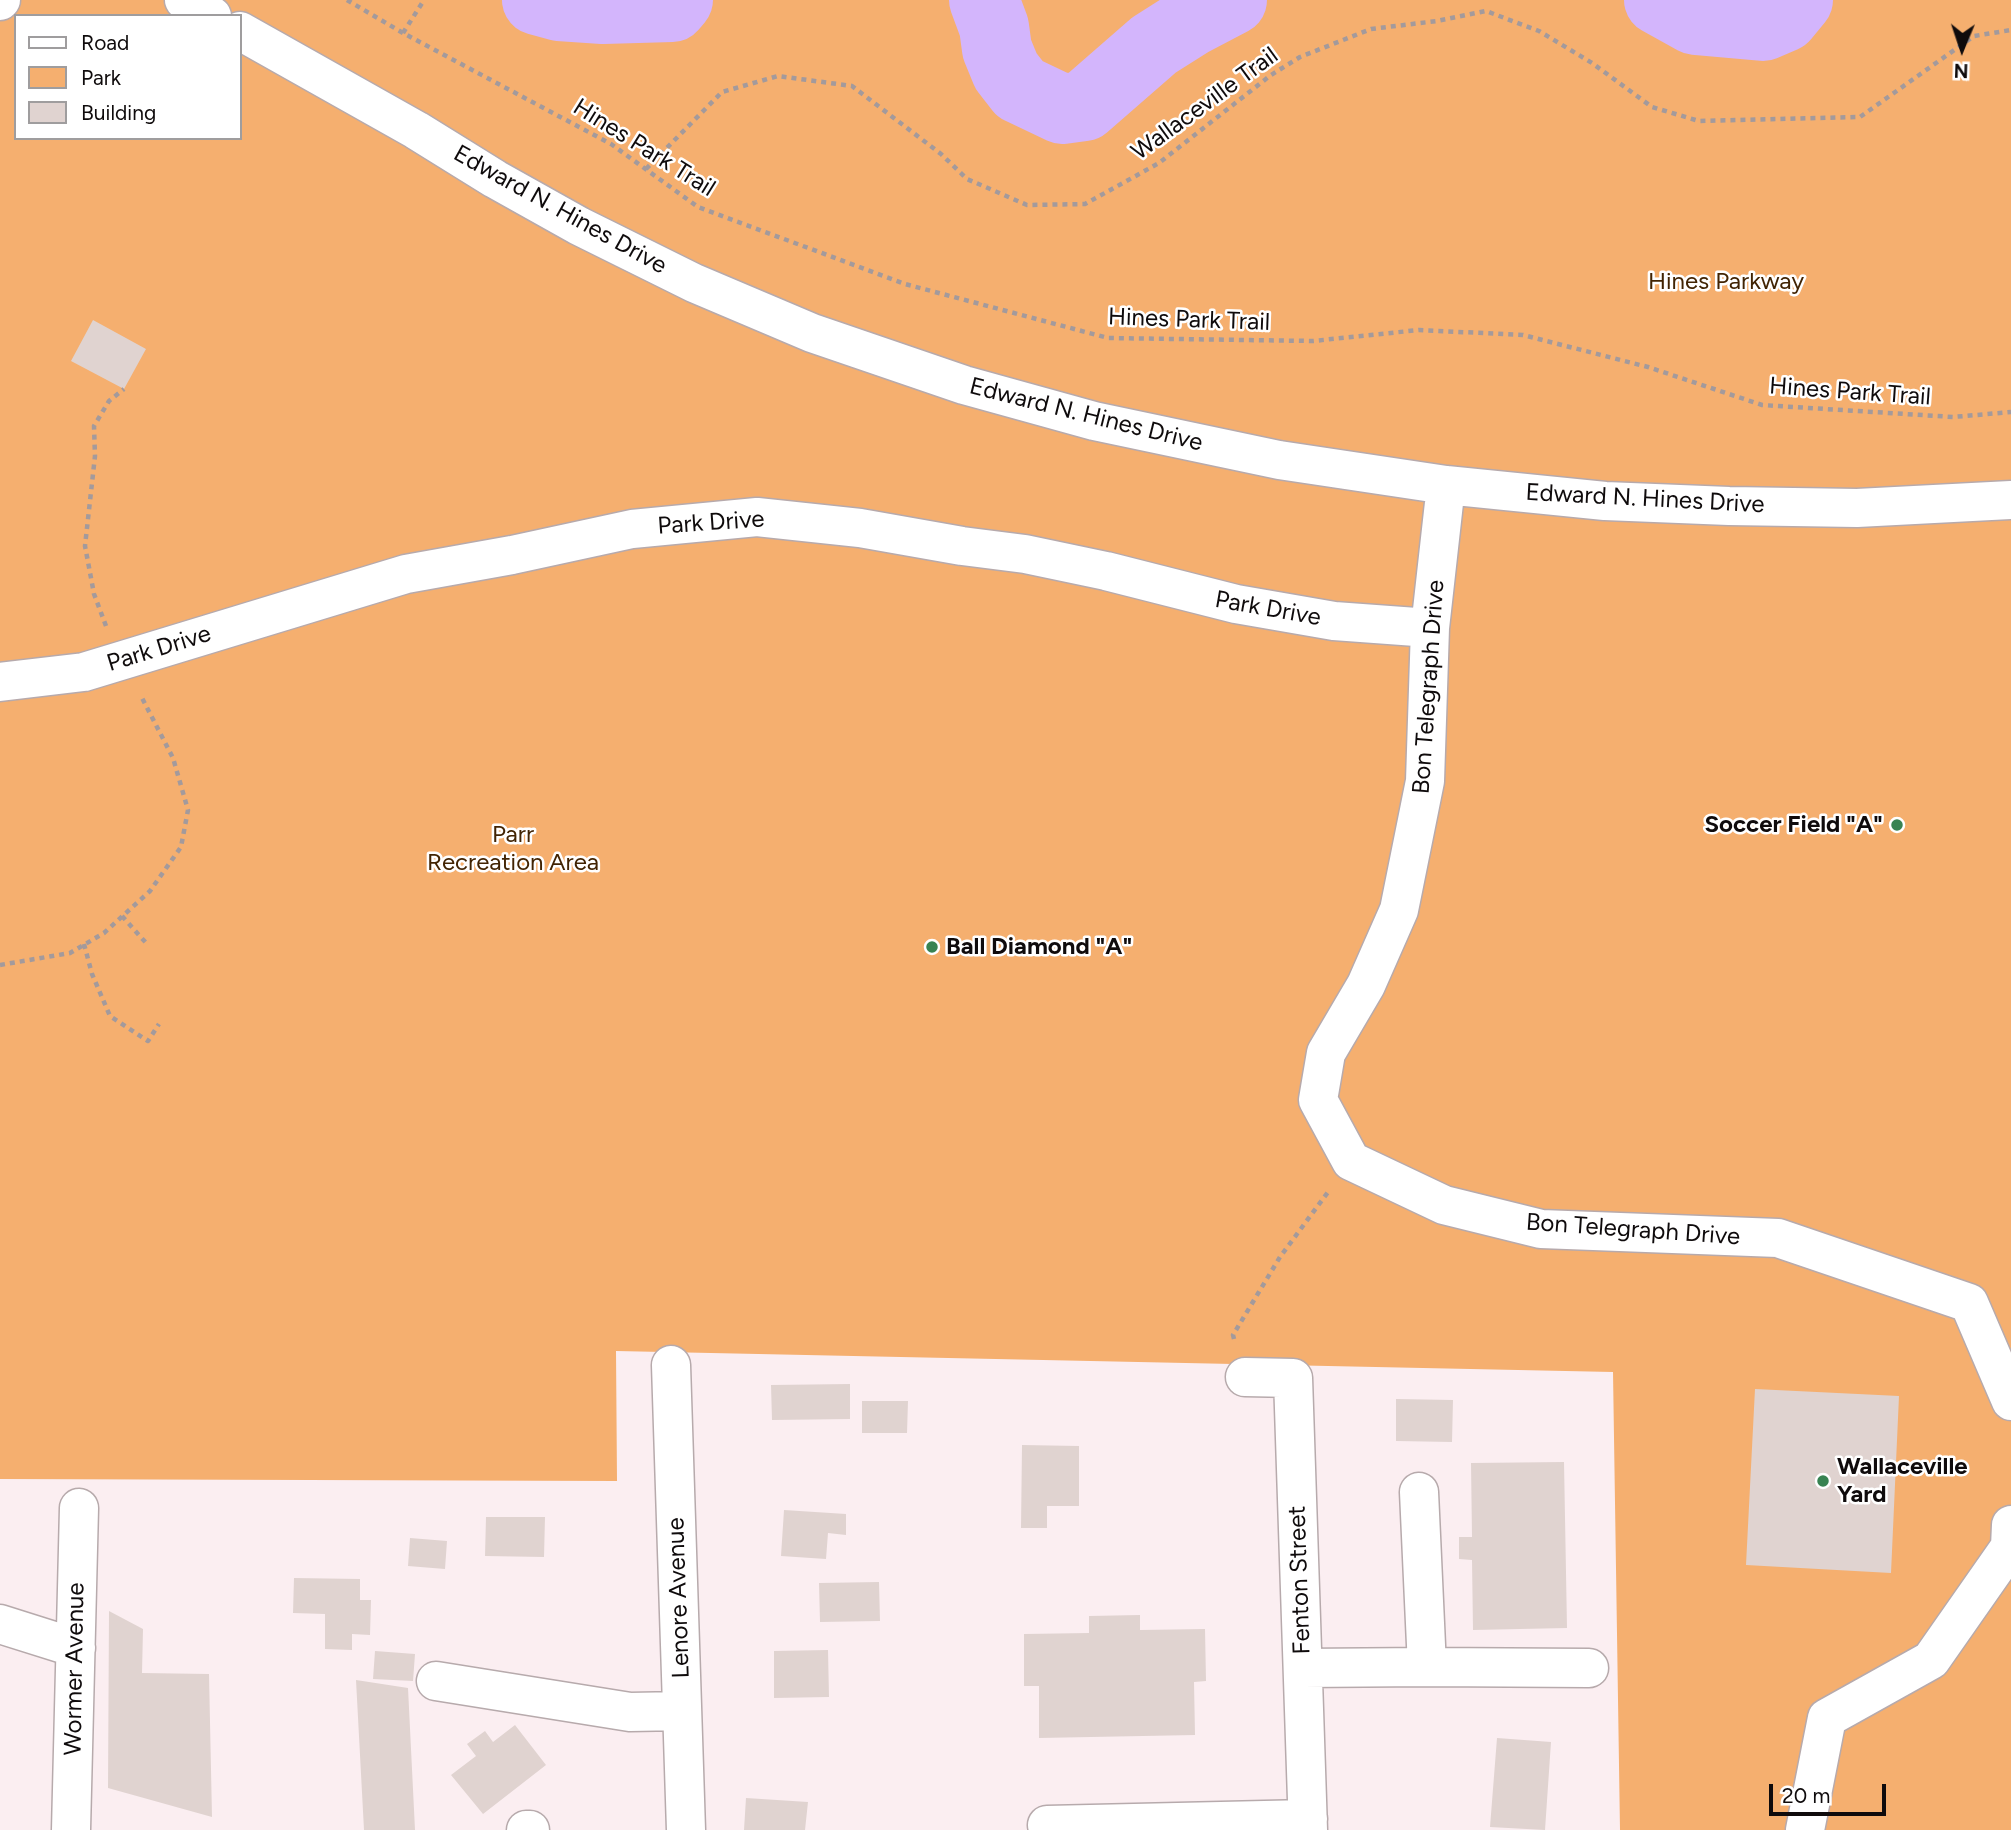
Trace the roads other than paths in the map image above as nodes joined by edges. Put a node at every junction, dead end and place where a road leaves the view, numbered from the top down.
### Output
1 (184, 0) edge
2 (208, 14) edge
3 (242, 32) edge
4 (1446, 485) junction
5 (2011, 500) edge
6 (1430, 628) junction
7 (0, 682) edge
8 (671, 1365) dead end
9 (1245, 1377) road end
10 (2011, 1401) edge
11 (1419, 1492) dead end
12 (79, 1508) dead end
13 (2011, 1525) edge
14 (0, 1624) edge
15 (76, 1648) junction
16 (1427, 1667) junction
17 (1303, 1668) junction
18 (1589, 1668) dead end
19 (436, 1681) dead end
20 (682, 1711) junction
21 (1047, 1825) dead end
22 (1308, 1825) edge
23 (71, 1830) edge
24 (686, 1830) edge
25 (1805, 1830) edge

1 - 2 street
3 - 4 street, Edward N. Hines Drive
4 - 5 street, Edward N. Hines Drive
4 - 6 street, Bon Telegraph Drive
6 - 7 street, Park Drive
6 - 10 street, Bon Telegraph Drive
8 - 20 street, Lenore Avenue
9 - 17 street, Fenton Street
11 - 16 street
12 - 15 street, Wormer Avenue
13 - 25 street
14 - 15 street
15 - 23 street, Wormer Avenue
16 - 17 street
16 - 18 street
17 - 22 street, Fenton Street
19 - 20 street
20 - 24 street, Lenore Avenue
21 - 22 street

